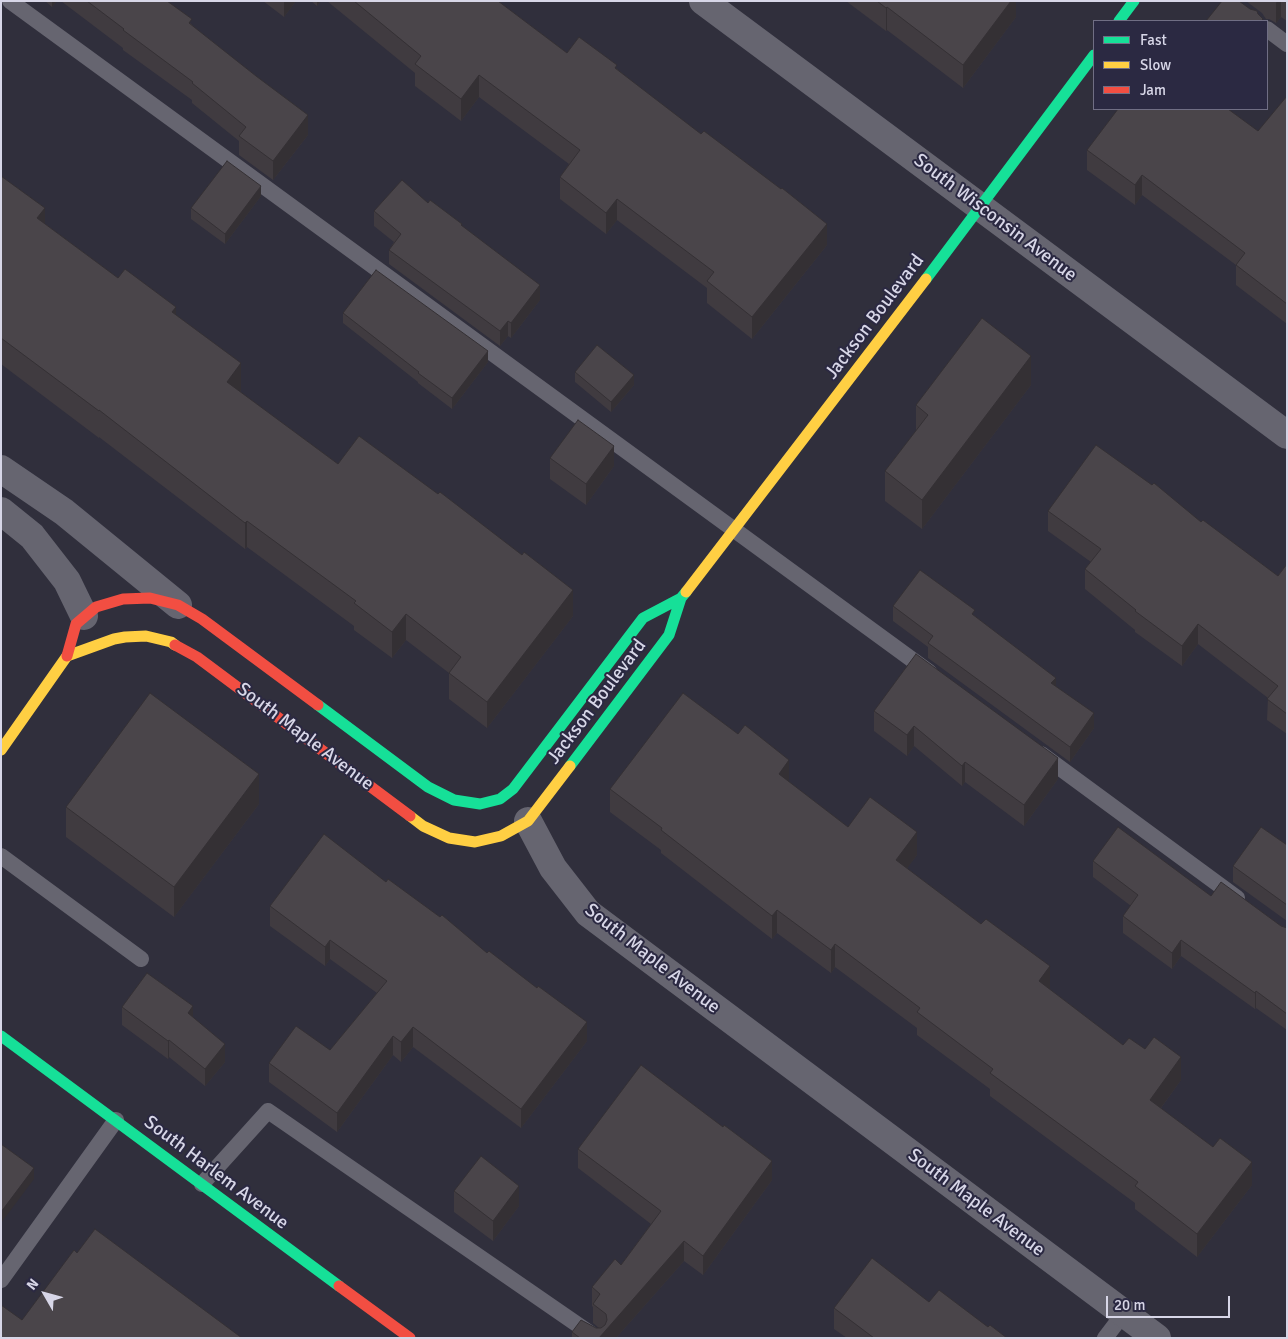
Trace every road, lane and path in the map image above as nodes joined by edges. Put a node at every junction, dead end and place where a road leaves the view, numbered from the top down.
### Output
1 (10, 1) edge
2 (703, 1) edge
3 (1134, 1) edge
4 (1120, 20) edge
5 (1268, 30) edge
6 (1287, 44) edge
7 (1093, 56) edge
8 (981, 207) junction
9 (1287, 435) edge
10 (1, 469) edge
11 (1, 511) edge
12 (734, 529) junction
13 (681, 598) junction
14 (178, 605) junction
15 (84, 616) junction
16 (67, 656) junction
17 (942, 681) edge
18 (1030, 746) edge
19 (1, 750) edge
20 (513, 789) joint
21 (528, 821) junction
22 (1, 856) edge
23 (1247, 904) edge
24 (141, 960) dead end
25 (1, 1036) edge
26 (116, 1120) junction
27 (202, 1184) junction
28 (1, 1280) edge
29 (1124, 1313) junction
30 (410, 1338) edge
31 (597, 1338) edge
32 (1105, 1338) edge
33 (1157, 1338) edge

1 - 12 lane
2 - 8 street, South Wisconsin Avenue
3 - 4 street
5 - 6 lane
7 - 8 street, Jackson Boulevard
8 - 9 street, South Wisconsin Avenue
8 - 12 street, Jackson Boulevard
10 - 14 street, South Maple Avenue
11 - 15 street
12 - 13 street, Jackson Boulevard
12 - 17 lane
13 - 20 street, Jackson Boulevard
13 - 21 street, Jackson Boulevard
14 - 15 street, South Maple Avenue
14 - 20 street, South Maple Avenue
15 - 16 street
16 - 19 street
16 - 21 street, South Maple Avenue
18 - 23 lane
21 - 29 street, South Maple Avenue
22 - 24 lane
25 - 26 street, South Harlem Avenue
26 - 27 street, South Harlem Avenue
26 - 28 lane
27 - 30 street, South Harlem Avenue
27 - 31 lane
29 - 32 lane
29 - 33 street, South Maple Avenue

